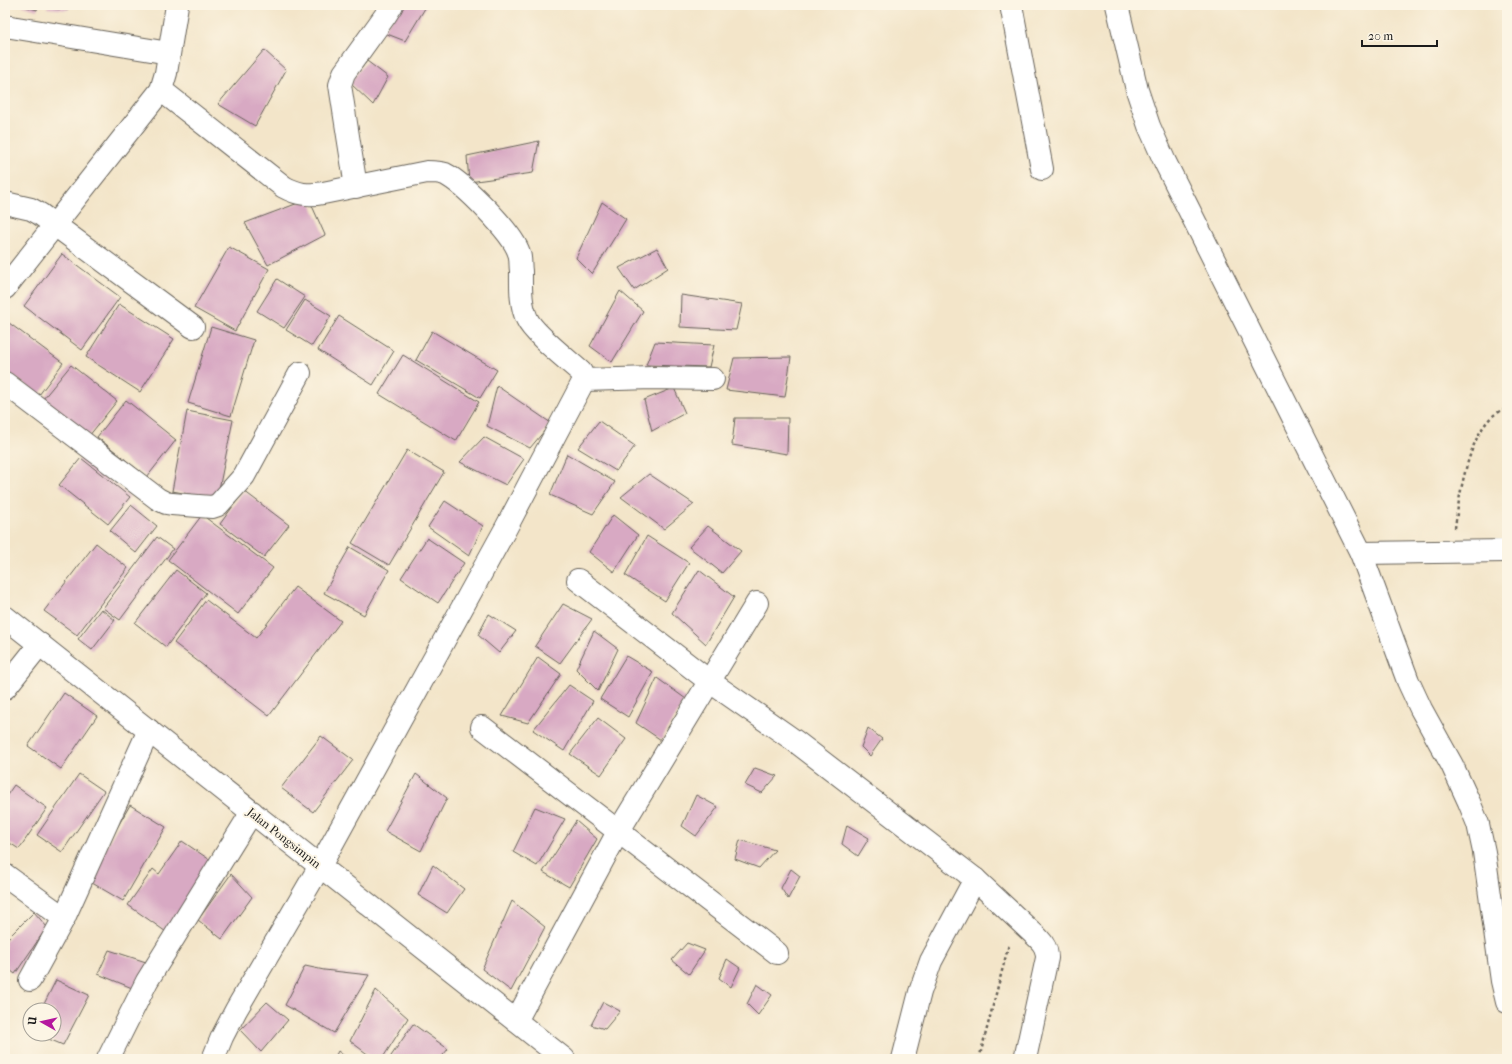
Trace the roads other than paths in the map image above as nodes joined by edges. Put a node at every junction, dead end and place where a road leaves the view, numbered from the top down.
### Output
1 (178, 5) edge
2 (392, 5) edge
3 (1011, 5) edge
4 (1117, 5) edge
5 (5, 26) edge
6 (169, 53) junction
7 (161, 90) junction
8 (1042, 169) dead end
9 (356, 186) junction
10 (5, 203) edge
11 (56, 224) junction
12 (5, 288) edge
13 (192, 327) dead end
14 (300, 374) dead end
15 (713, 379) dead end
16 (584, 380) junction
17 (5, 383) edge
18 (1507, 551) edge
19 (1361, 553) junction
20 (578, 580) dead end
21 (757, 603) dead end
22 (5, 617) edge
23 (40, 644) junction
24 (709, 681) junction
25 (5, 688) edge
26 (482, 727) dead end
27 (149, 730) junction
28 (252, 812) junction
29 (618, 832) junction
30 (320, 866) junction
31 (5, 874) edge
32 (975, 879) junction
33 (64, 918) junction
34 (777, 954) dead end
35 (30, 980) dead end
36 (1505, 981) edge
37 (1507, 1002) edge
38 (516, 1021) junction
39 (108, 1059) edge
40 (213, 1059) edge
41 (564, 1059) edge
42 (903, 1059) edge
43 (1025, 1059) edge

1 - 6 street
2 - 9 street
3 - 8 street
4 - 19 street
5 - 6 street
6 - 7 street
7 - 9 street
7 - 11 street
9 - 16 street
10 - 11 street
11 - 12 street
11 - 13 street
14 - 17 street
15 - 16 street
16 - 30 street
18 - 19 street
19 - 36 street
20 - 24 street
21 - 24 street
22 - 23 street, Jalan Pongsimpin
23 - 25 street
23 - 27 street, Jalan Pongsimpin
24 - 29 street
24 - 32 street
26 - 29 street
27 - 28 street, Jalan Pongsimpin
27 - 33 street
28 - 30 street, Jalan Pongsimpin
28 - 39 street
29 - 34 street
29 - 38 street
30 - 38 street, Jalan Pongsimpin
30 - 40 street
31 - 33 street
32 - 42 street
32 - 43 street
33 - 35 street
36 - 37 street
38 - 41 street, Jalan Pongsimpin

